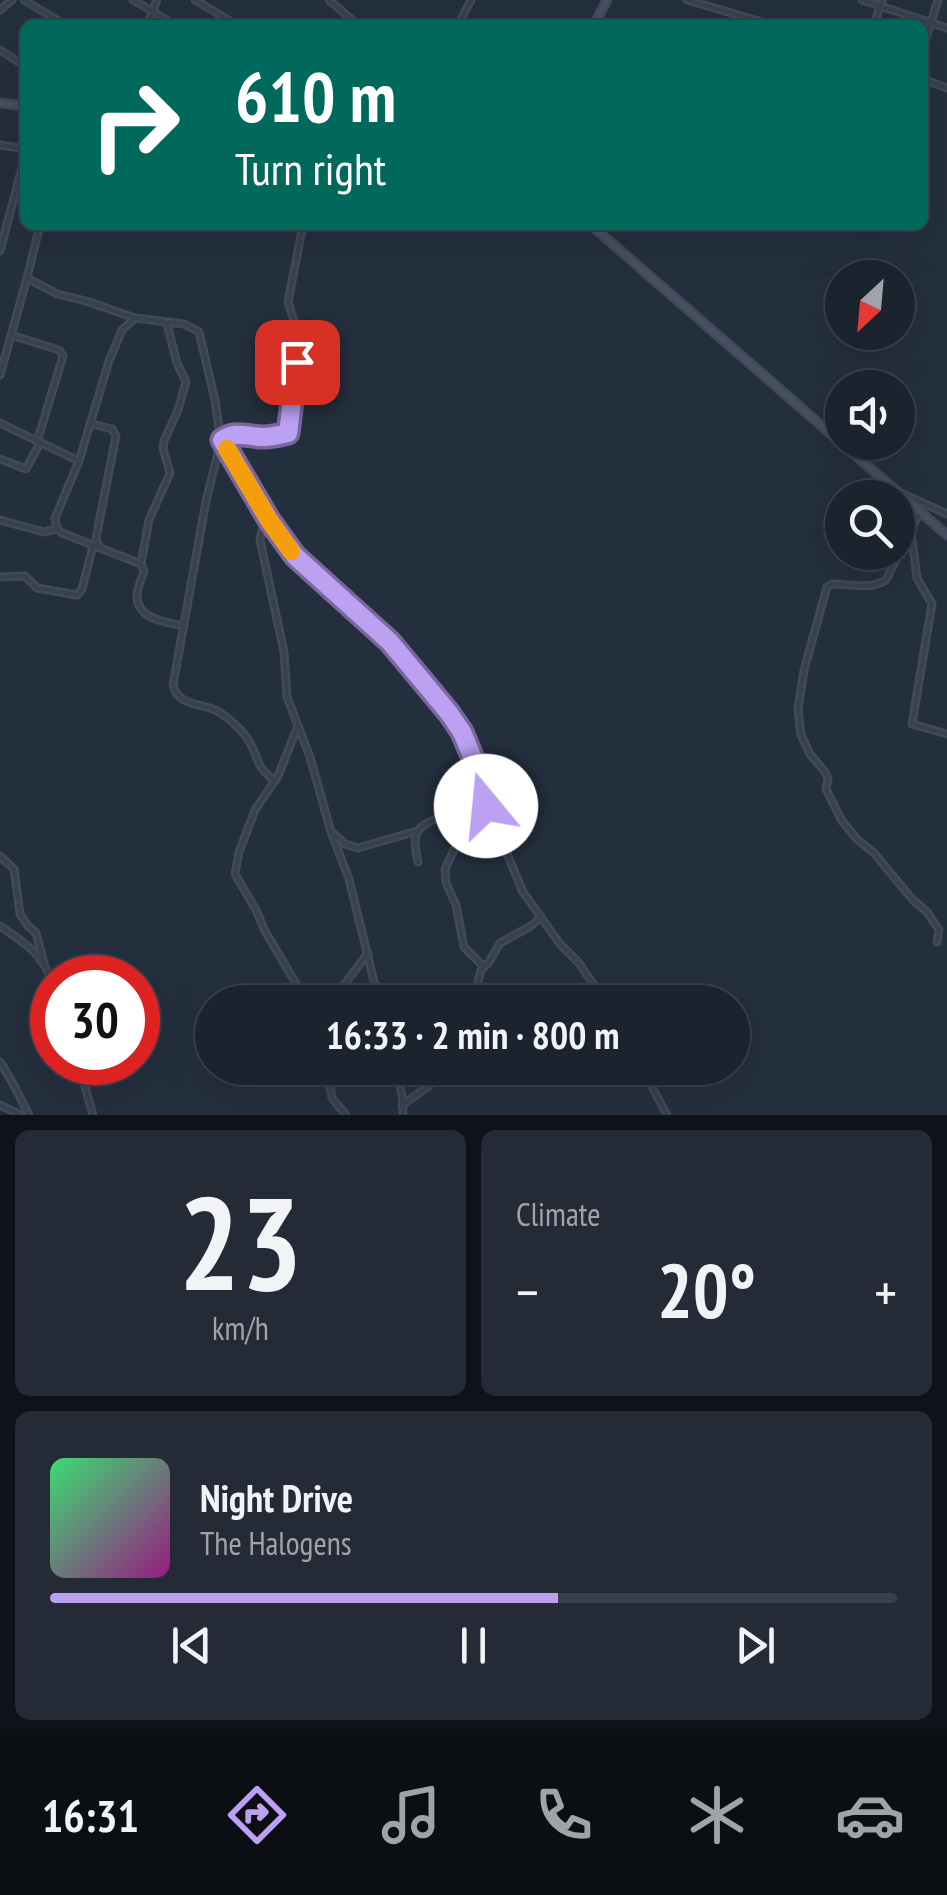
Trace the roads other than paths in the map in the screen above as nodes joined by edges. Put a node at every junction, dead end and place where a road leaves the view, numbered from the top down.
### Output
1 (12, 0) edge
2 (24, 0) edge
3 (134, 0) edge
4 (158, 0) edge
5 (195, 0) edge
6 (328, 0) edge
7 (687, 0) edge
8 (862, 0) edge
9 (938, 0) edge
10 (881, 3) edge
11 (0, 10) edge
12 (153, 12) junction
13 (57, 20) edge
14 (149, 20) edge
15 (167, 20) edge
16 (229, 20) edge
17 (352, 20) edge
18 (755, 20) edge
19 (931, 21) junction
20 (947, 28) edge
21 (928, 31) edge
22 (20, 175) edge
23 (39, 230) edge
24 (303, 230) edge
25 (597, 230) edge
26 (0, 251) edge
27 (27, 278) junction
28 (135, 318) junction
29 (166, 322) junction
30 (11, 334) junction
31 (0, 375) edge
32 (0, 423) edge
33 (90, 423) junction
34 (222, 440) junction
35 (39, 442) junction
36 (0, 459) edge
37 (79, 461) junction
38 (884, 480) edge
39 (915, 499) edge
40 (915, 507) edge
41 (920, 512) junction
42 (947, 514) edge
43 (0, 520) edge
44 (269, 520) junction
45 (915, 520) edge
46 (57, 529) junction
47 (947, 536) edge
48 (97, 547) junction
49 (915, 561) edge
50 (141, 564) junction
51 (891, 570) edge
52 (0, 577) edge
53 (184, 626) junction
54 (298, 726) junction
55 (947, 734) edge
56 (478, 778) junction
57 (275, 781) junction
58 (458, 804) junction
59 (417, 831) junction
60 (332, 832) junction
61 (0, 856) edge
62 (418, 862) dead end
63 (541, 917) junction
64 (0, 926) edge
65 (938, 942) dead end
66 (368, 953) junction
67 (36, 955) edge
68 (42, 955) edge
69 (484, 967) junction
70 (297, 985) edge
71 (344, 985) edge
72 (375, 985) edge
73 (476, 985) edge
74 (594, 985) edge
75 (0, 1062) edge
76 (85, 1085) edge
77 (330, 1085) edge
78 (399, 1085) edge
79 (429, 1085) edge
80 (651, 1085) edge
81 (402, 1105) junction
82 (0, 1106) edge
83 (21, 1115) edge
84 (30, 1115) edge
85 (93, 1115) edge
86 (346, 1115) edge
87 (403, 1115) edge
88 (667, 1115) edge

1 - 11 street
2 - 13 street
3 - 12 street
4 - 12 street
5 - 16 street
6 - 17 street
7 - 18 street
8 - 10 street
9 - 19 street
10 - 19 street
12 - 14 street
12 - 15 street
19 - 20 street
19 - 21 street
22 - 26 street
23 - 27 street
24 - 34 street
25 - 38 main road
27 - 28 street
27 - 30 street
28 - 29 street
28 - 33 street
29 - 34 street
29 - 50 street
30 - 31 street
30 - 35 street
32 - 35 street
33 - 37 street
33 - 48 street
34 - 44 street
34 - 53 street
35 - 36 street
35 - 37 street
37 - 46 street
39 - 42 street
40 - 41 main road
41 - 45 street
41 - 47 main road
43 - 46 street
44 - 54 street
44 - 56 street
46 - 48 street
48 - 50 street
48 - 52 street
49 - 55 street
50 - 53 street
51 - 65 street
53 - 57 street
54 - 57 street
54 - 60 street
56 - 58 street
56 - 63 street
57 - 70 street
58 - 59 street
58 - 69 street
59 - 60 street
59 - 62 street
60 - 66 street
61 - 68 street
63 - 69 street
63 - 74 street
64 - 67 street
66 - 71 street
66 - 72 street
69 - 73 street
75 - 84 street
76 - 85 street
77 - 86 street
78 - 81 street
79 - 81 street
80 - 88 street
81 - 87 street
82 - 83 street

